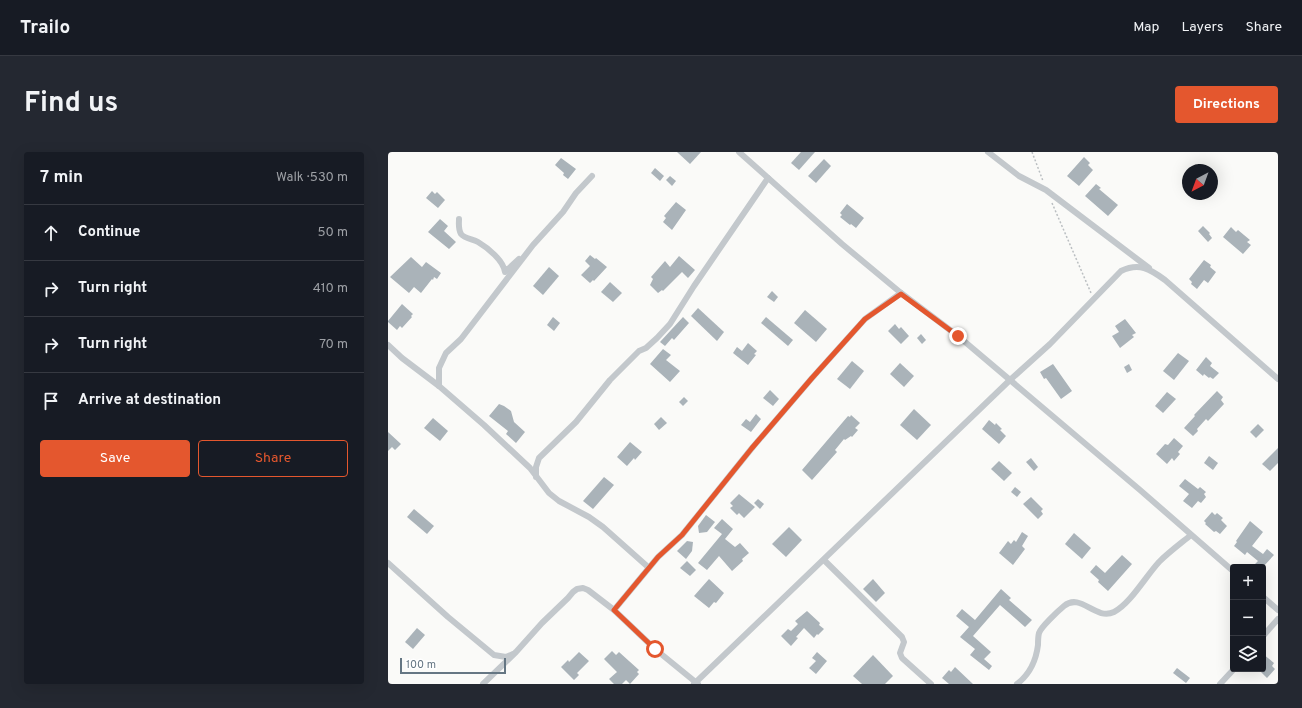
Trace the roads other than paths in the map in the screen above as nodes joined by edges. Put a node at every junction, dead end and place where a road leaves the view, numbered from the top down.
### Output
1 (739, 152) edge
2 (988, 152) edge
3 (592, 176) dead end
4 (768, 178) junction
5 (459, 219) dead end
6 (533, 245) junction
7 (1152, 270) junction
8 (901, 294) junction
9 (388, 345) edge
10 (1278, 379) edge
11 (1010, 380) junction
12 (439, 386) junction
13 (536, 477) junction
14 (1191, 535) junction
15 (824, 560) junction
16 (388, 563) edge
17 (648, 567) junction
18 (1230, 568) edge
19 (1266, 600) edge
20 (614, 610) junction
21 (1278, 610) edge
22 (1278, 619) edge
23 (1266, 633) edge
24 (516, 652) junction
25 (1231, 672) edge
26 (696, 683) edge
27 (483, 684) edge
28 (931, 684) edge
29 (1017, 684) edge
30 (1220, 684) edge

1 - 4 street
2 - 7 street
3 - 6 street
4 - 8 street
4 - 13 street
5 - 6 street
6 - 12 street
7 - 10 street
7 - 11 street
8 - 11 street
8 - 17 street
9 - 12 street
11 - 14 street
11 - 15 street
12 - 13 street
13 - 17 street
14 - 18 street
14 - 29 street
15 - 26 street
15 - 28 street
16 - 24 street
17 - 20 street
19 - 21 street
20 - 24 street
20 - 26 street
22 - 23 street
24 - 27 street
25 - 30 street

